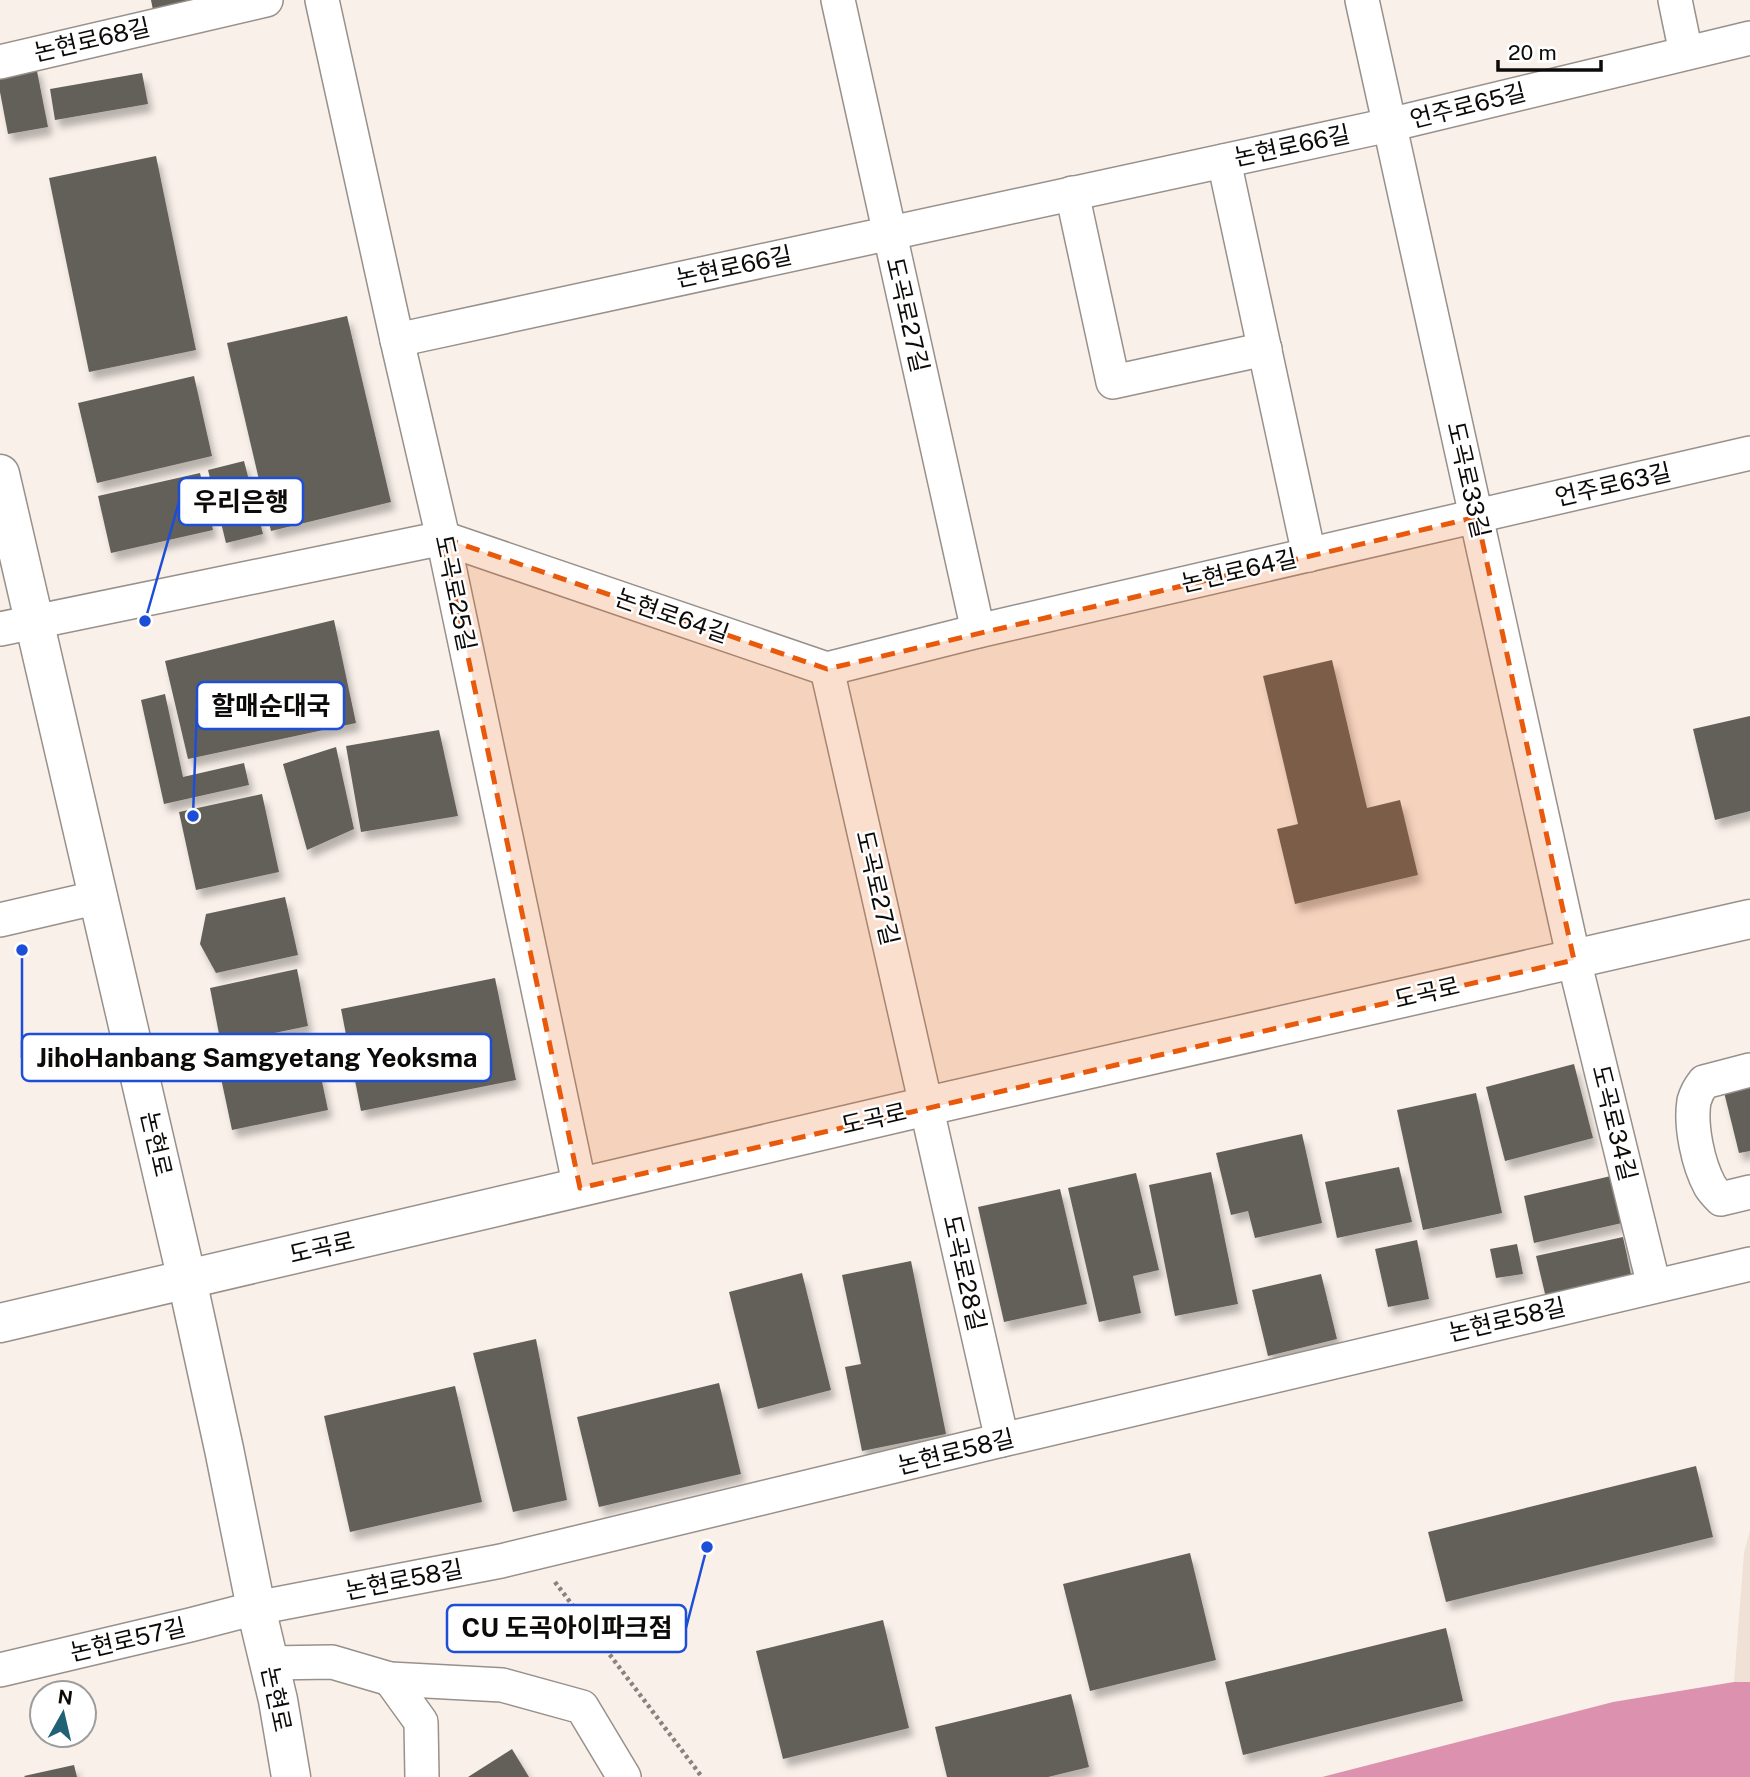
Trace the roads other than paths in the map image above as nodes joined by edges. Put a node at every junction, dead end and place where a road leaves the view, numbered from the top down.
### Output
1 (266, 0) edge
2 (322, 0) edge
3 (838, 0) edge
4 (1362, 0) edge
5 (1675, 0) edge
6 (1750, 38) edge
7 (1686, 52) junction
8 (0, 62) edge
9 (1389, 125) junction
10 (1224, 160) junction
11 (1072, 193) junction
12 (889, 233) junction
13 (397, 340) junction
14 (1265, 349) junction
15 (1750, 453) edge
16 (0, 474) edge
17 (1477, 517) junction
18 (443, 538) junction
19 (1309, 555) junction
20 (17, 625) edge
21 (978, 631) junction
22 (827, 670) junction
23 (99, 897) junction
24 (1750, 919) edge
25 (0, 920) edge
26 (1574, 960) junction
27 (1750, 1070) edge
28 (927, 1107) junction
29 (580, 1188) junction
30 (1750, 1192) edge
31 (1750, 1264) edge
32 (187, 1280) junction
33 (1654, 1286) junction
34 (0, 1323) edge
35 (1002, 1440) junction
36 (256, 1608) junction
37 (269, 1663) junction
38 (0, 1670) edge
39 (390, 1679) junction
40 (290, 1777) edge
41 (422, 1777) edge
42 (624, 1777) edge

1 - 8 street, 논현로68길
2 - 13 street, 도곡로25길
3 - 12 street, 도곡로27길
4 - 9 street, 도곡로33길
5 - 7 street
6 - 7 street, 언주로65길
7 - 9 street, 언주로65길
9 - 10 street, 논현로66길
9 - 17 street, 도곡로33길
10 - 11 street, 논현로66길
10 - 14 street, 논현로64길
11 - 12 street, 논현로66길
11 - 14 street
12 - 13 street, 논현로66길
12 - 21 street, 도곡로27길
13 - 18 street, 도곡로25길
14 - 19 street, 논현로64길
15 - 17 street, 언주로63길
16 - 20 main road, 논현로
17 - 19 street, 논현로64길
17 - 26 street, 도곡로33길
18 - 20 street
18 - 22 street, 논현로64길
18 - 29 street, 도곡로25길
19 - 21 street, 논현로64길
20 - 23 main road, 논현로
21 - 22 street, 논현로64길
22 - 28 street, 도곡로27길
23 - 25 street
23 - 32 main road, 논현로
24 - 26 main road, 도곡로
26 - 28 main road, 도곡로
26 - 33 street, 도곡로34길
27 - 30 street
28 - 29 main road, 도곡로
28 - 35 street, 도곡로28길
29 - 32 main road, 도곡로
31 - 33 street, 논현로58길
32 - 34 main road, 도곡로
32 - 36 main road, 논현로
33 - 35 street, 논현로58길
35 - 36 street, 논현로58길
36 - 37 main road, 논현로
36 - 38 street, 논현로57길
37 - 39 street
37 - 40 main road, 논현로
39 - 41 street
39 - 42 street

